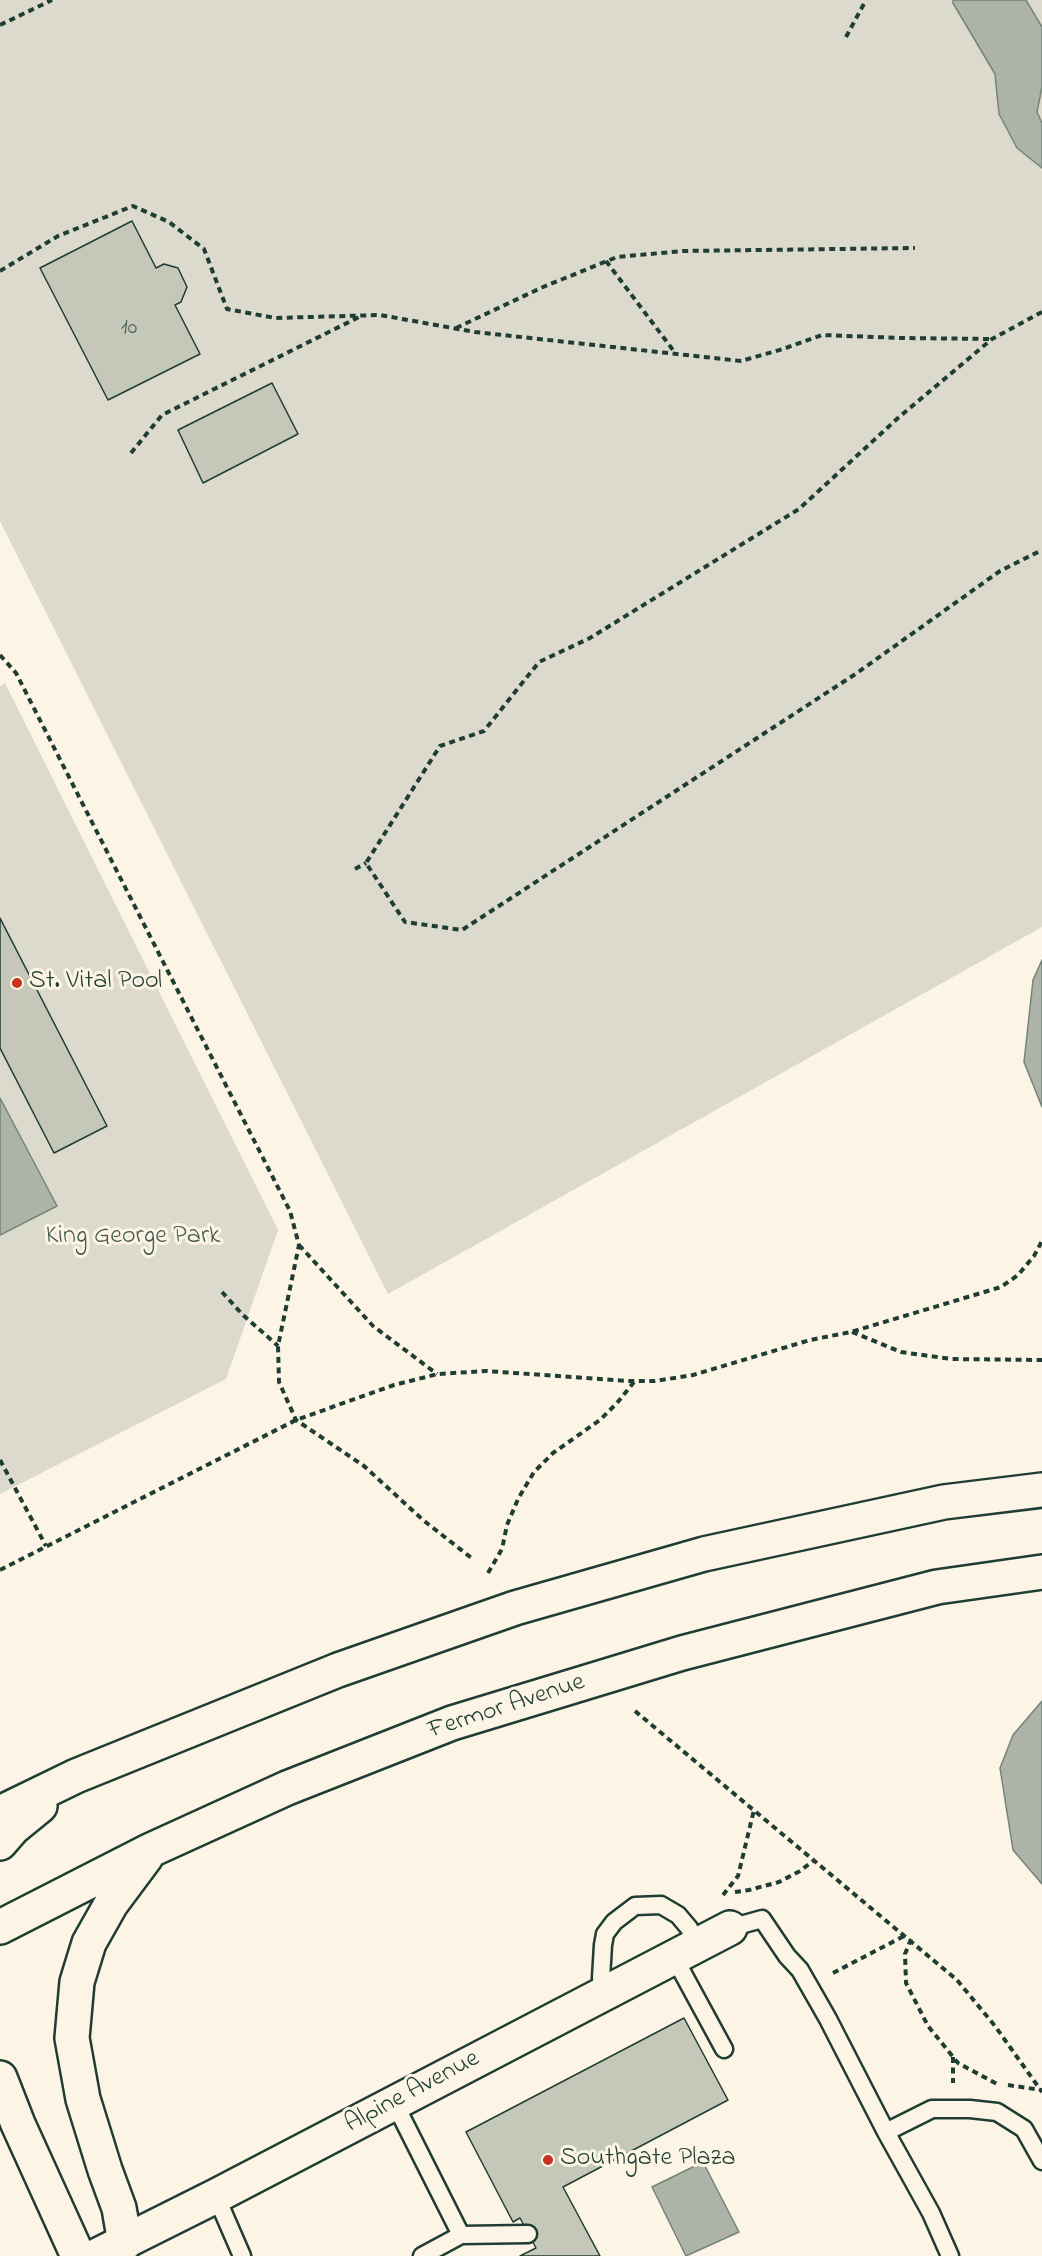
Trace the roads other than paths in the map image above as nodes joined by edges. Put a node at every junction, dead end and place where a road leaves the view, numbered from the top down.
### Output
1 (1042, 1490) edge
2 (1042, 1572) edge
3 (76, 1776) junction
4 (0, 1813) edge
5 (0, 1843) edge
6 (151, 1850) junction
7 (0, 1927) edge
8 (730, 1928) joint
9 (686, 1951) junction
10 (606, 1992) junction
11 (724, 2049) dead end
12 (0, 2078) edge
13 (394, 2102) junction
14 (9, 2117) edge
15 (886, 2132) junction
16 (1042, 2161) edge
17 (216, 2196) junction
18 (528, 2234) dead end
19 (462, 2235) junction
20 (116, 2252) edge
21 (78, 2256) edge
22 (242, 2256) edge
23 (422, 2256) edge
24 (950, 2256) edge

1 - 3 main road
2 - 6 main road, Fermor Avenue
3 - 4 main road
3 - 5 main road
6 - 7 main road, Fermor Avenue
6 - 20 main road
8 - 9 main road, Alpine Avenue
8 - 15 lane
9 - 10 main road, Alpine Avenue
9 - 10 lane
9 - 11 lane
10 - 13 main road, Alpine Avenue
12 - 14 main road
13 - 17 main road, Alpine Avenue
13 - 19 lane
14 - 21 main road
15 - 16 lane
15 - 24 lane
17 - 20 main road, Alpine Avenue
17 - 22 lane
18 - 19 lane
19 - 23 lane

